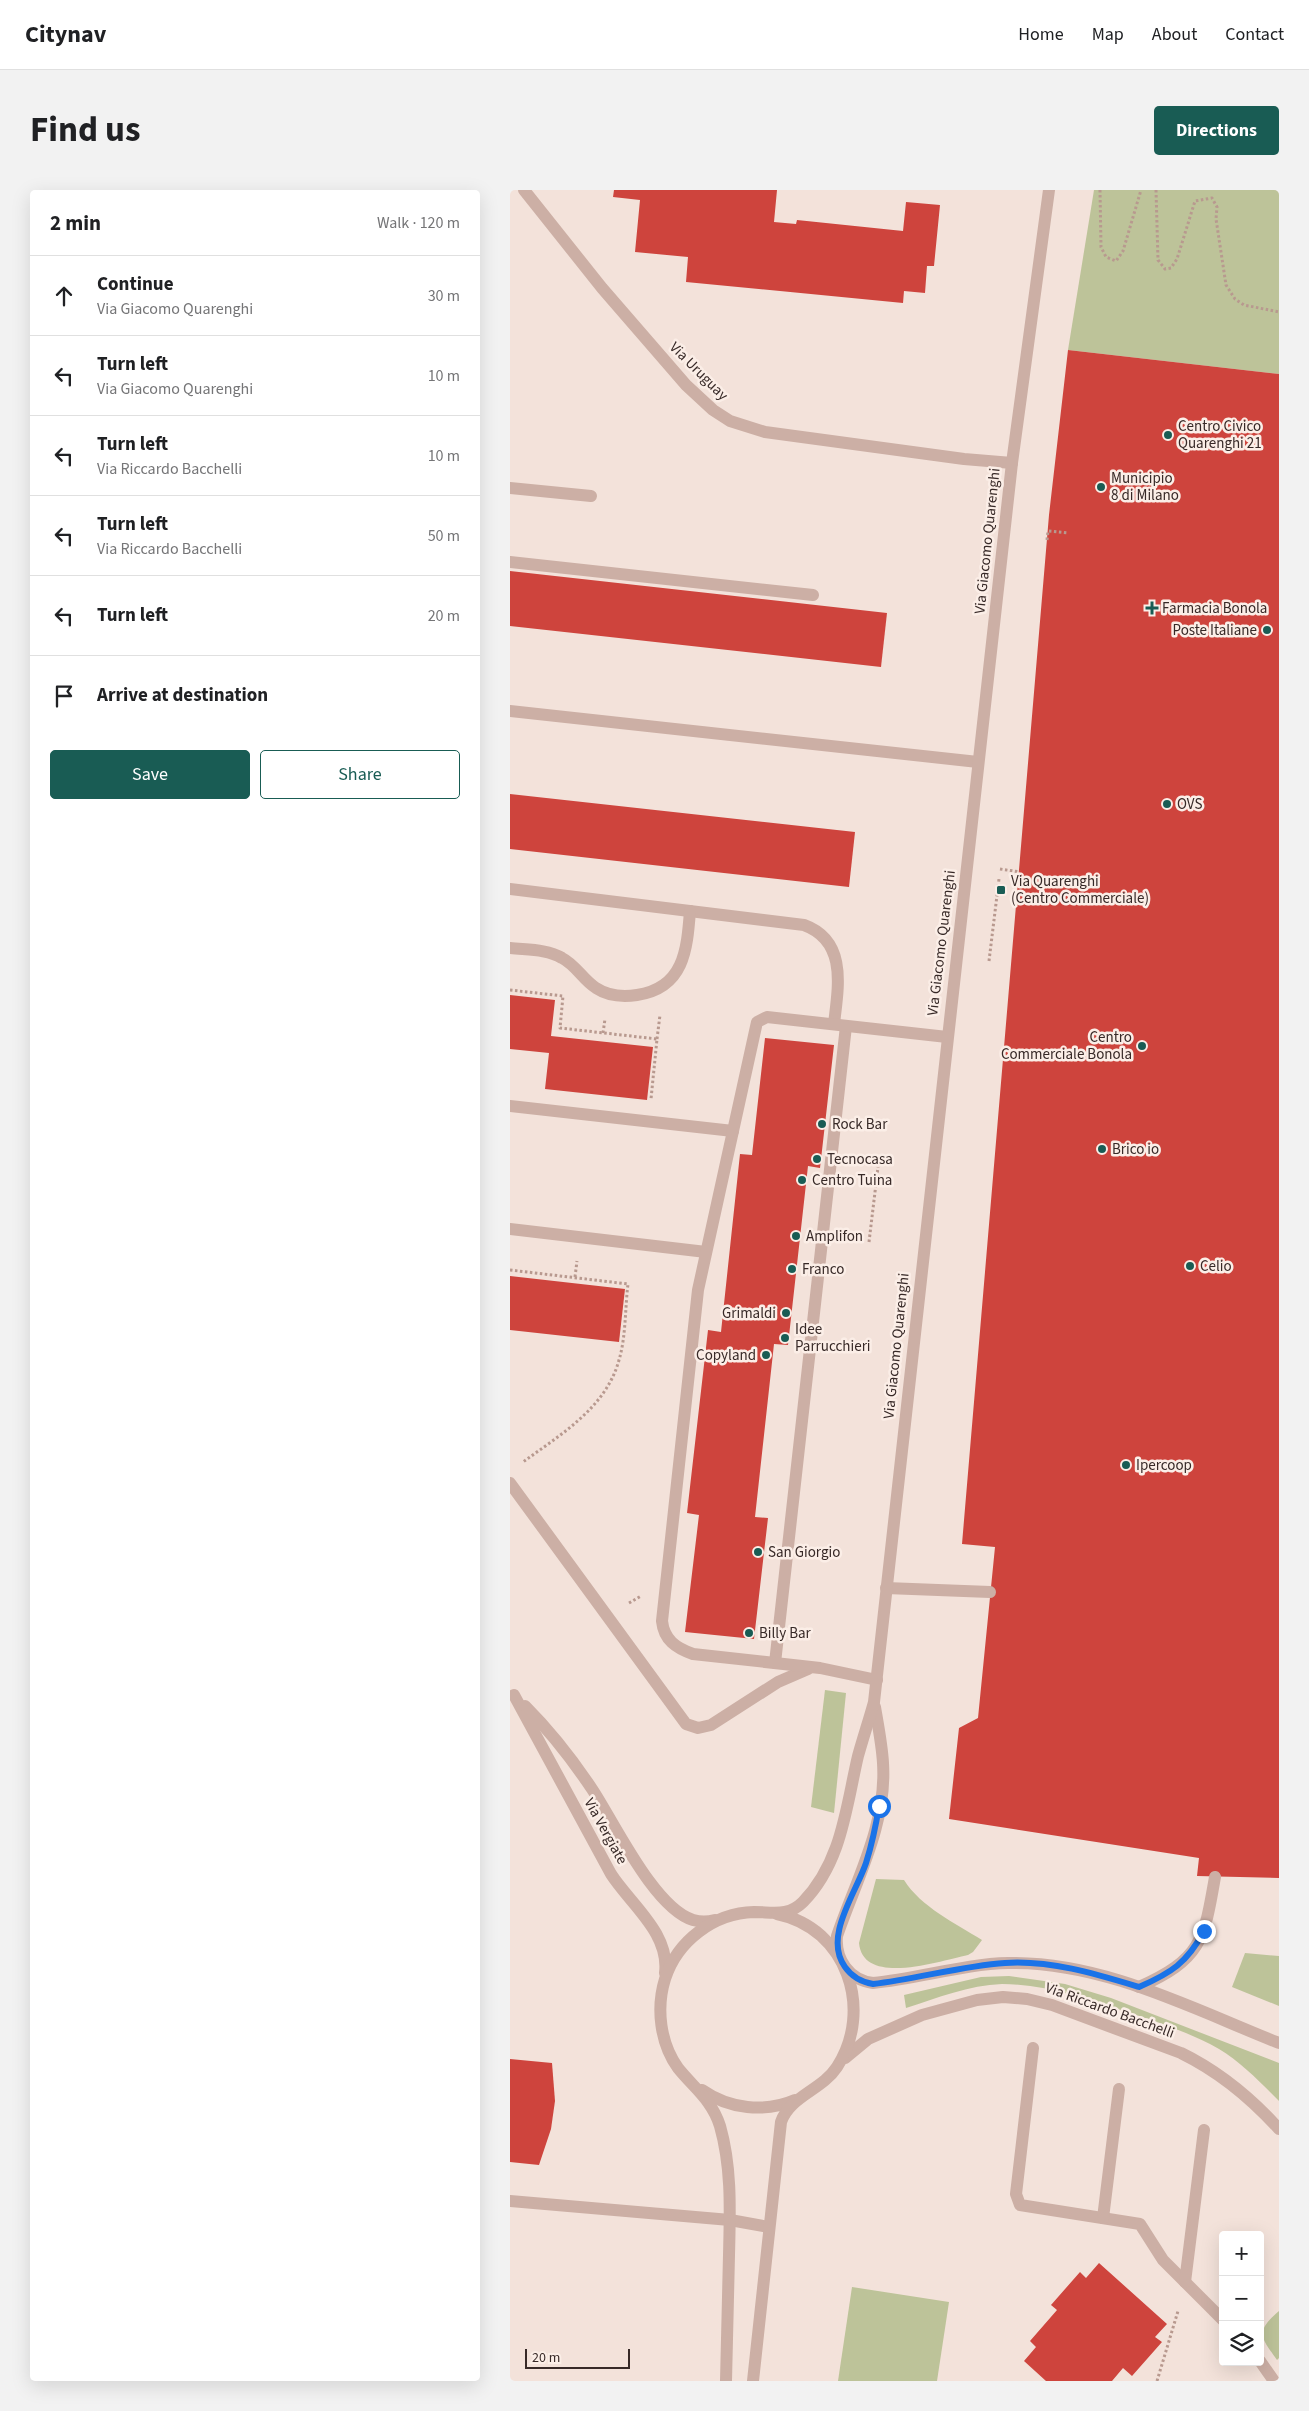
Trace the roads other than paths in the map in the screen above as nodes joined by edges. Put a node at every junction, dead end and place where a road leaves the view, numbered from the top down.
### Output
1 (524, 190) edge
2 (1049, 190) edge
3 (1012, 462) junction
4 (510, 488) edge
5 (591, 496) dead end
6 (510, 562) edge
7 (813, 595) dead end
8 (510, 712) edge
9 (978, 762) junction
10 (510, 889) edge
11 (690, 911) junction
12 (510, 948) edge
13 (840, 1025) junction
14 (947, 1037) junction
15 (510, 1106) edge
16 (733, 1131) junction
17 (510, 1229) edge
18 (706, 1252) junction
19 (510, 1483) edge
20 (886, 1588) junction
21 (990, 1592) dead end
22 (775, 1663) junction
23 (820, 1668) junction
24 (876, 1680) junction
25 (512, 1692) edge
26 (874, 1702) junction
27 (1215, 1877) dead end
28 (767, 1913) junction
29 (720, 1920) junction
30 (842, 1963) junction
31 (665, 1980) junction
32 (1139, 1987) junction
33 (1279, 2043) edge
34 (1033, 2048) dead end
35 (834, 2071) junction
36 (692, 2082) junction
37 (1119, 2089) dead end
38 (799, 2099) junction
39 (1279, 2129) edge
40 (1204, 2130) dead end
41 (510, 2201) edge
42 (1103, 2218) junction
43 (730, 2220) junction
44 (769, 2227) junction
45 (1189, 2286) junction
46 (1219, 2316) edge
47 (1264, 2366) edge
48 (726, 2381) edge
49 (753, 2381) edge
50 (1274, 2381) edge

1 - 3 street, Via Uruguay
2 - 3 street, Via Giacomo Quarenghi
3 - 9 street, Via Giacomo Quarenghi
4 - 5 street
6 - 7 street
8 - 9 street
9 - 14 street, Via Giacomo Quarenghi
10 - 11 street
11 - 12 street
11 - 13 street
13 - 14 street
13 - 16 street
13 - 22 street
14 - 20 street, Via Giacomo Quarenghi
15 - 16 street
16 - 18 street
17 - 18 street
18 - 22 street
19 - 23 street
20 - 21 street
20 - 24 street, Via Giacomo Quarenghi
22 - 23 street
23 - 24 street
24 - 26 street, Via Giacomo Quarenghi
25 - 29 street, Via Vergiate
25 - 31 street, Via Vergiate
26 - 28 street, Via Giacomo Quarenghi
26 - 30 street, Via Giacomo Quarenghi
27 - 32 street
28 - 29 street, Via Giacomo Quarenghi
28 - 30 street, Via Giacomo Quarenghi
29 - 31 street, Via Giacomo Quarenghi
30 - 32 street, Via Riccardo Bacchelli
30 - 35 street, Via Giacomo Quarenghi
31 - 36 street, Via Giacomo Quarenghi
32 - 33 street, Via Riccardo Bacchelli
34 - 42 street
35 - 38 street, Via Giacomo Quarenghi
35 - 39 street, Via Riccardo Bacchelli
36 - 38 street, Via Giacomo Quarenghi
36 - 43 street, Via Giacomo Quarenghi
37 - 42 street
38 - 44 street, Via Giacomo Quarenghi
40 - 45 street
41 - 43 street
42 - 45 street
43 - 44 street
43 - 48 street, Via Giacomo Quarenghi
44 - 49 street, Via Giacomo Quarenghi
45 - 46 street
47 - 50 street

